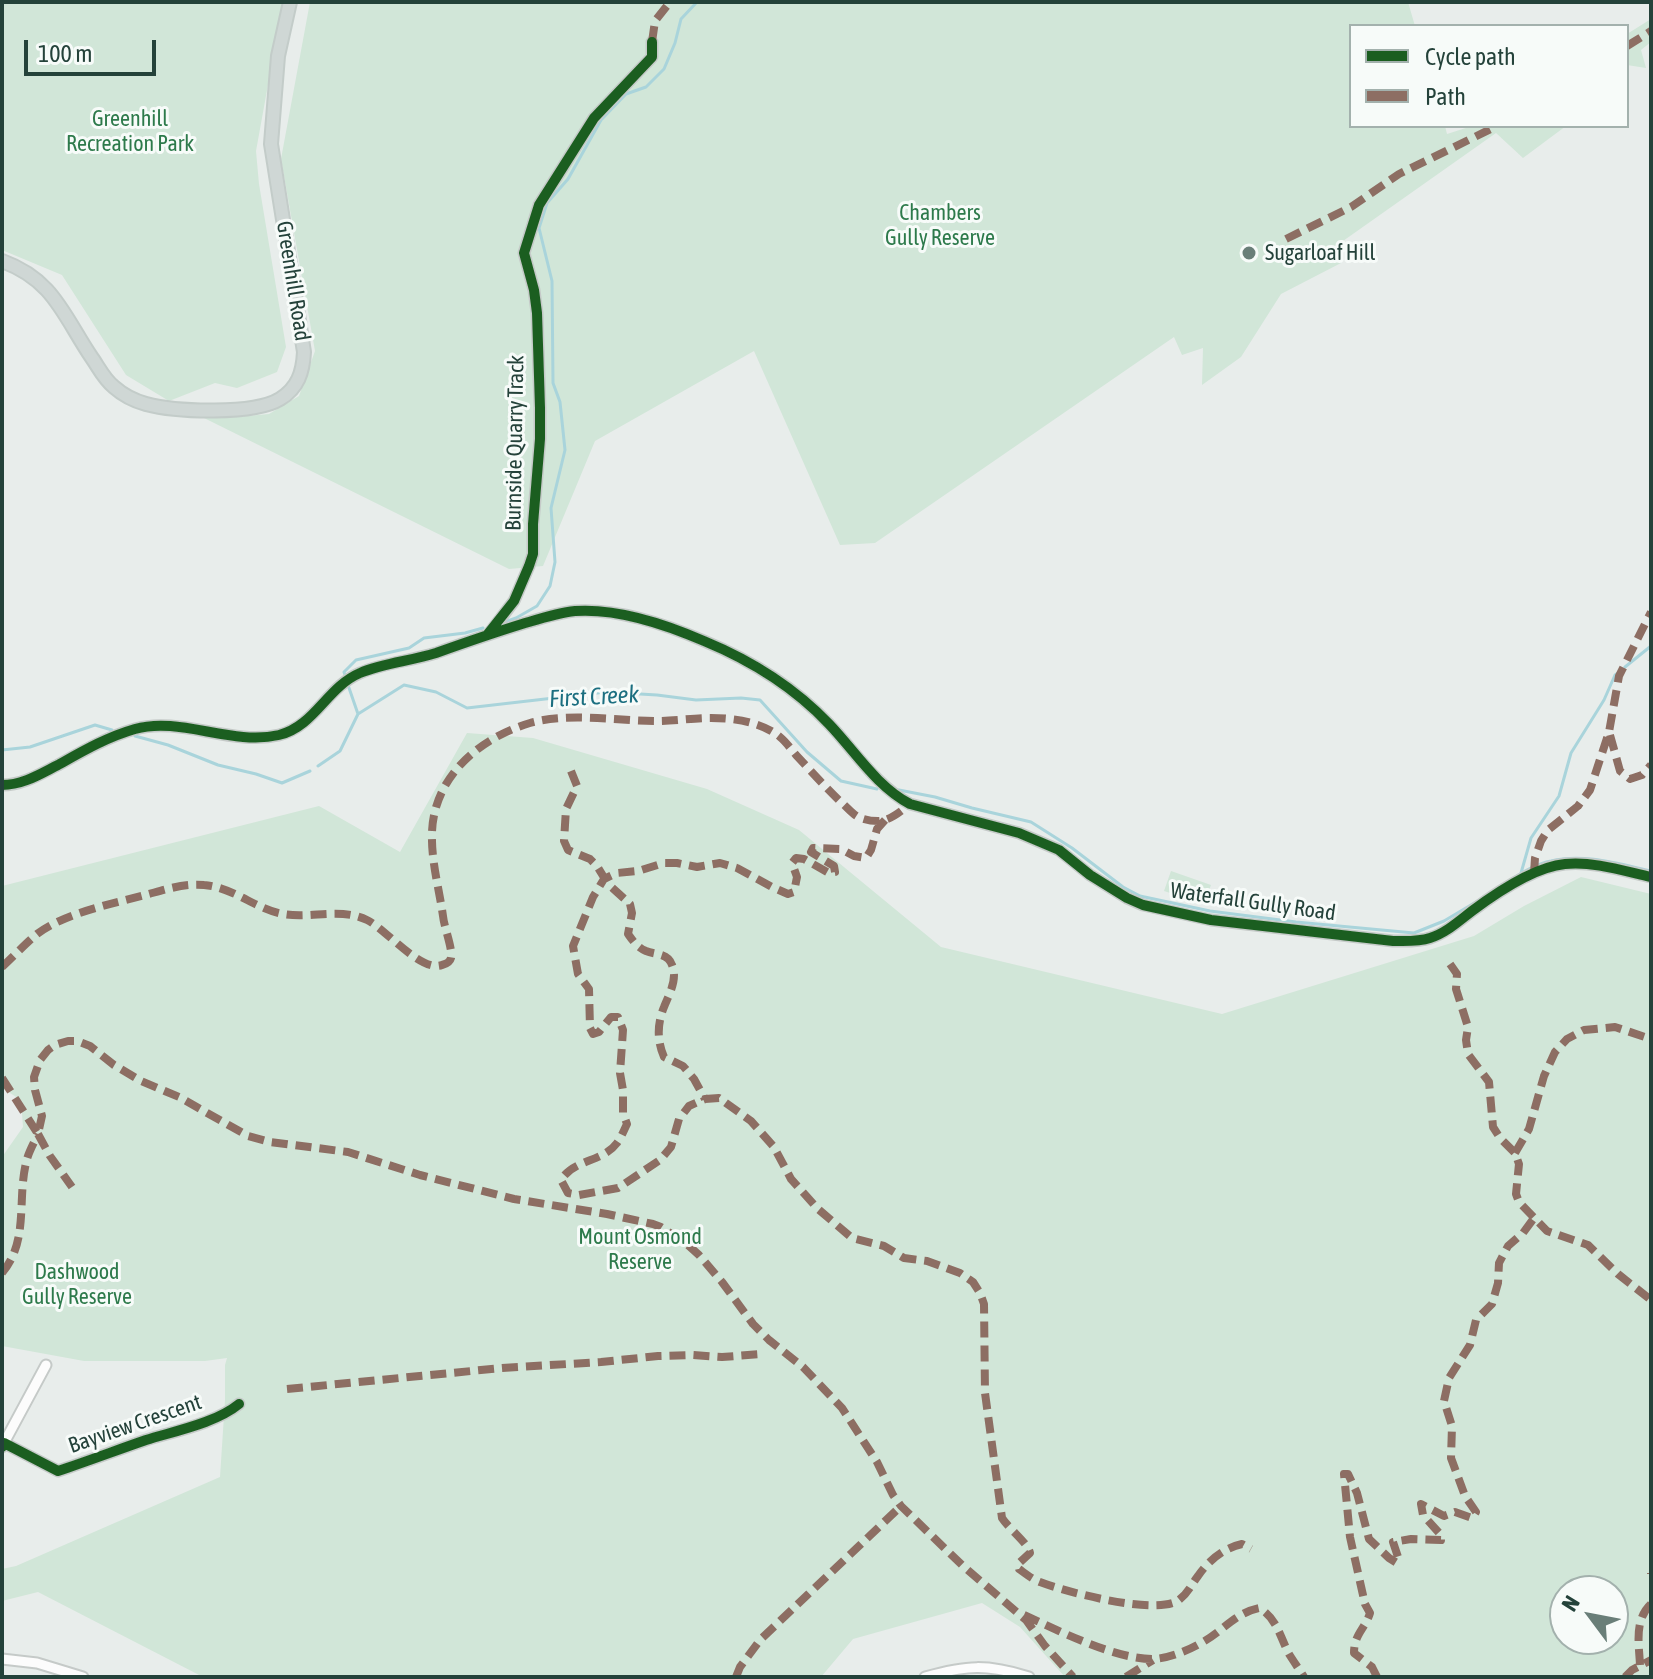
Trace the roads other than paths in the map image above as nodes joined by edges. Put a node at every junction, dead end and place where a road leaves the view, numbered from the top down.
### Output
1 (290, 2) edge
2 (652, 42) dead end
3 (2, 261) edge
4 (487, 635) junction
5 (2, 785) edge
6 (1651, 877) edge
7 (46, 1365) dead end
8 (239, 1404) dead end
9 (3, 1445) edge
10 (2, 1659) edge
11 (83, 1677) edge
12 (925, 1677) edge
13 (1029, 1677) edge

1 - 3 main road, Greenhill Road
2 - 4 street, Burnside Quarry Track
4 - 5 street, Waterfall Gully Road
4 - 6 street, Waterfall Gully Road
7 - 9 street
8 - 9 street, Bayview Crescent
10 - 11 street
12 - 13 street

